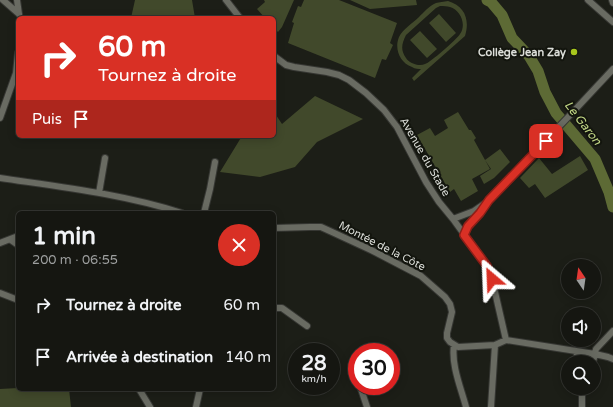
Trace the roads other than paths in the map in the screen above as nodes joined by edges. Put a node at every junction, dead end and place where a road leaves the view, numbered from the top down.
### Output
1 (3, 0) edge
2 (17, 0) edge
3 (226, 0) edge
4 (588, 0) edge
5 (612, 0) edge
6 (613, 3) edge
7 (19, 16) edge
8 (238, 16) edge
9 (613, 22) edge
10 (276, 58) edge
11 (613, 69) edge
12 (613, 72) edge
13 (16, 73) edge
14 (607, 76) junction
15 (0, 118) edge
16 (105, 158) dead end
17 (215, 162) dead end
18 (0, 178) edge
19 (99, 193) junction
20 (489, 200) junction
21 (175, 211) edge
22 (204, 211) edge
23 (453, 219) junction
24 (276, 228) edge
25 (464, 235) junction
26 (16, 237) edge
27 (11, 240) junction
28 (16, 243) edge
29 (0, 244) edge
30 (0, 293) edge
31 (16, 299) edge
32 (276, 308) edge
33 (307, 326) dead end
34 (613, 332) edge
35 (506, 340) junction
36 (454, 345) junction
37 (495, 345) junction
38 (575, 351) junction
39 (595, 354) junction
40 (578, 355) edge
41 (613, 359) edge
42 (140, 391) edge
43 (200, 391) edge
44 (363, 395) edge
45 (582, 395) edge
46 (150, 407) edge
47 (196, 407) edge
48 (368, 407) edge
49 (466, 407) edge
50 (491, 407) edge
51 (582, 407) edge

1 - 7 street
2 - 7 street
3 - 8 street
4 - 9 street
5 - 6 street
10 - 23 street, Avenue du Stade
11 - 14 street
12 - 14 street
13 - 15 street
14 - 20 street
16 - 19 street
17 - 22 street
18 - 19 street
19 - 21 street
20 - 23 street
20 - 25 street
23 - 25 street, Avenue du Stade
24 - 36 street, Montée de la Côte
25 - 35 street, Avenue du Stade
26 - 27 street
27 - 28 street
27 - 29 street
30 - 31 street
32 - 33 street
34 - 39 street
35 - 37 street
35 - 38 street
36 - 37 street
36 - 49 street
37 - 50 street
38 - 39 street
38 - 40 street
39 - 41 street
42 - 46 street
43 - 47 street
44 - 48 street
45 - 51 street

